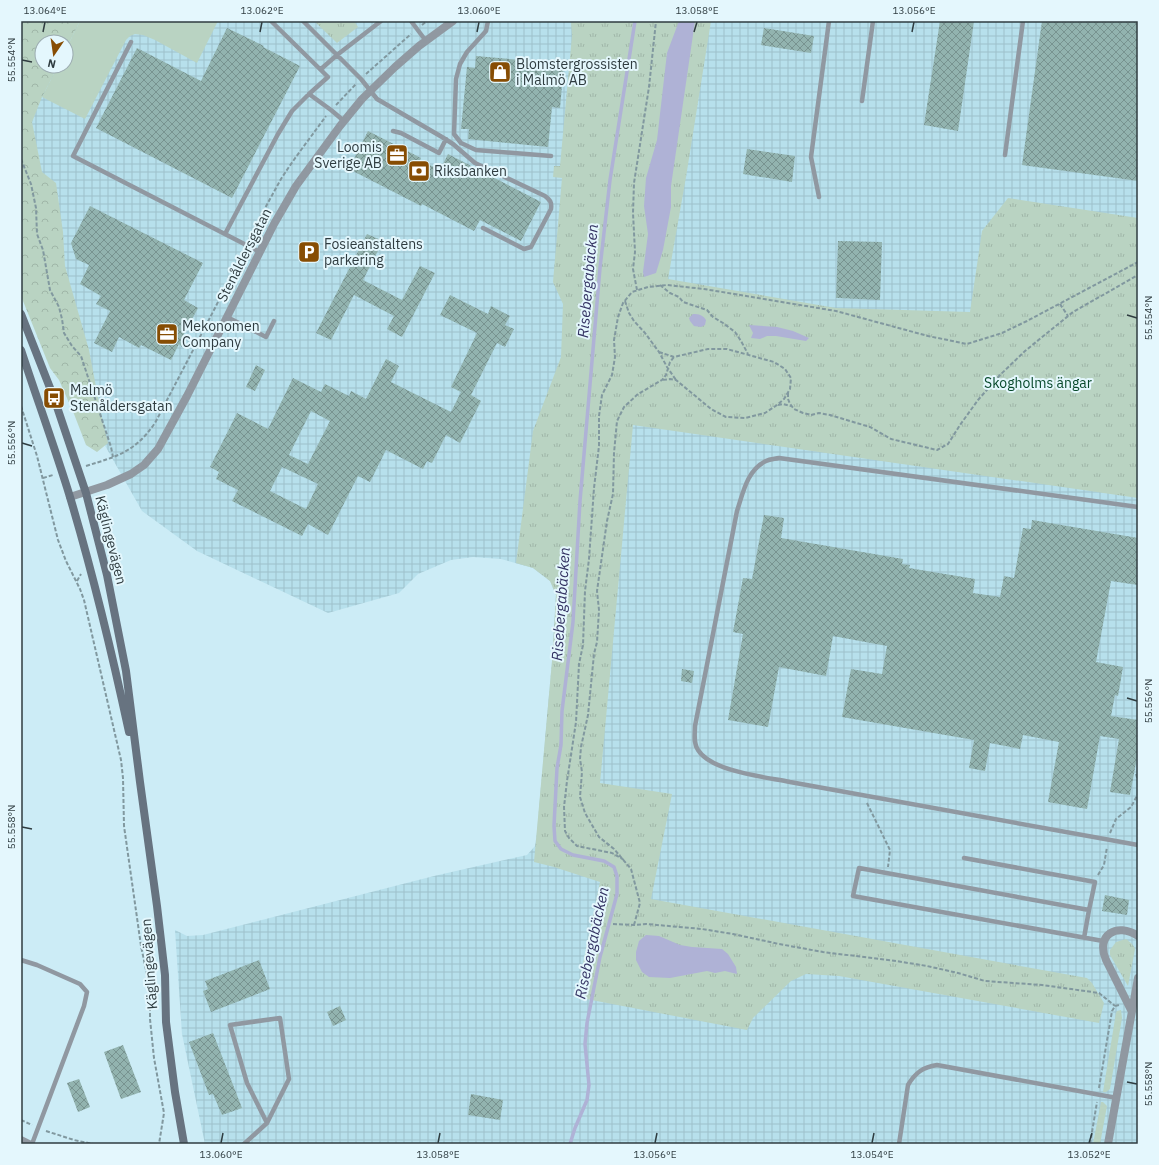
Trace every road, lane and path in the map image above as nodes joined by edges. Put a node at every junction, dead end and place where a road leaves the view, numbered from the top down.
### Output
1 (271, 21) edge
2 (303, 21) edge
3 (381, 21) edge
4 (411, 21) edge
5 (453, 21) edge
6 (488, 21) edge
7 (656, 21) edge
8 (829, 21) edge
9 (872, 21) edge
10 (1023, 21) edge
11 (426, 41) junction
12 (131, 42) dead end
13 (337, 55) junction
14 (321, 70) junction
15 (370, 91) junction
16 (309, 94) junction
17 (862, 101) dead end
18 (344, 121) junction
19 (393, 131) dead end
20 (446, 139) junction
21 (1005, 155) dead end
22 (551, 156) dead end
23 (21, 159) edge
24 (819, 197) dead end
25 (482, 228) dead end
26 (225, 234) junction
27 (260, 252) junction
28 (1138, 262) edge
29 (1138, 275) edge
30 (660, 286) junction
31 (637, 290) junction
32 (625, 301) junction
33 (1060, 304) junction
34 (21, 314) edge
35 (227, 316) junction
36 (1068, 316) junction
37 (274, 321) dead end
38 (21, 350) edge
39 (659, 352) junction
40 (748, 354) junction
41 (674, 357) junction
42 (668, 369) junction
43 (662, 380) junction
44 (676, 380) junction
45 (788, 393) junction
46 (777, 405) junction
47 (21, 406) edge
48 (793, 407) junction
49 (113, 457) dead end
50 (57, 474) dead end
51 (43, 478) junction
52 (86, 493) junction
53 (70, 497) junction
54 (1138, 507) edge
55 (81, 574) dead end
56 (77, 582) junction
57 (1136, 774) dead end
58 (1138, 781) edge
59 (140, 782) junction
60 (862, 795) junction
61 (1138, 845) edge
62 (964, 858) dead end
63 (624, 860) junction
64 (886, 873) junction
65 (1090, 910) junction
66 (613, 924) dead end
67 (634, 925) junction
68 (1138, 936) edge
69 (1084, 938) junction
70 (1103, 941) junction
71 (21, 960) edge
72 (1138, 980) edge
73 (1114, 1006) junction
74 (1130, 1006) junction
75 (1098, 1095) junction
76 (1117, 1098) junction
77 (21, 1120) edge
78 (267, 1123) junction
79 (38, 1128) junction
80 (21, 1140) edge
81 (30, 1144) edge
82 (92, 1144) edge
83 (159, 1144) edge
84 (184, 1144) edge
85 (244, 1144) edge
86 (899, 1144) edge
87 (1090, 1144) edge
88 (1108, 1144) edge

1 - 14 lane
2 - 13 lane
3 - 13 lane
4 - 11 lane
5 - 11 street, Stenåldersgatan
6 - 22 lane
7 - 31 path
8 - 24 lane
9 - 17 lane
10 - 21 lane
11 - 15 street, Stenåldersgatan
12 - 26 lane
13 - 14 lane
13 - 15 lane
14 - 16 lane
15 - 18 street, Stenåldersgatan
15 - 20 lane
16 - 18 lane
16 - 26 lane
18 - 27 street, Stenåldersgatan
19 - 20 lane
20 - 25 lane
23 - 49 path
26 - 27 lane
27 - 35 street, Stenåldersgatan
28 - 33 path
29 - 36 path
30 - 31 path
30 - 33 path
30 - 40 path
31 - 32 path
32 - 39 path
32 - 63 path
33 - 36 path
34 - 52 main road, Käglingevägen
35 - 37 lane
35 - 52 street, Stenåldersgatan
36 - 48 path
38 - 53 main road, Käglingevägen
39 - 41 path
39 - 42 path
40 - 41 path
40 - 45 path
41 - 42 path
42 - 43 path
42 - 44 path
43 - 44 path
43 - 63 path
44 - 46 path
45 - 46 path
45 - 48 path
46 - 48 path
47 - 51 path
50 - 51 path
51 - 56 path
52 - 53 street, Stenåldersgatan
52 - 59 main road, Käglingevägen
53 - 59 main road, Käglingevägen
54 - 60 lane
55 - 56 path
56 - 83 path
57 - 58 path
59 - 84 main road, Käglingevägen
60 - 61 lane
60 - 64 path
62 - 65 lane
63 - 67 path
64 - 65 lane
64 - 69 lane
65 - 69 lane
66 - 67 path
67 - 73 path
68 - 70 street
69 - 70 lane
70 - 74 street
71 - 79 lane
72 - 74 street
73 - 74 path
73 - 75 path
74 - 76 street
75 - 76 lane
75 - 86 lane
75 - 87 path
76 - 88 street
77 - 79 path
78 - 78 lane
78 - 85 lane
79 - 81 lane
79 - 82 path
80 - 81 street

